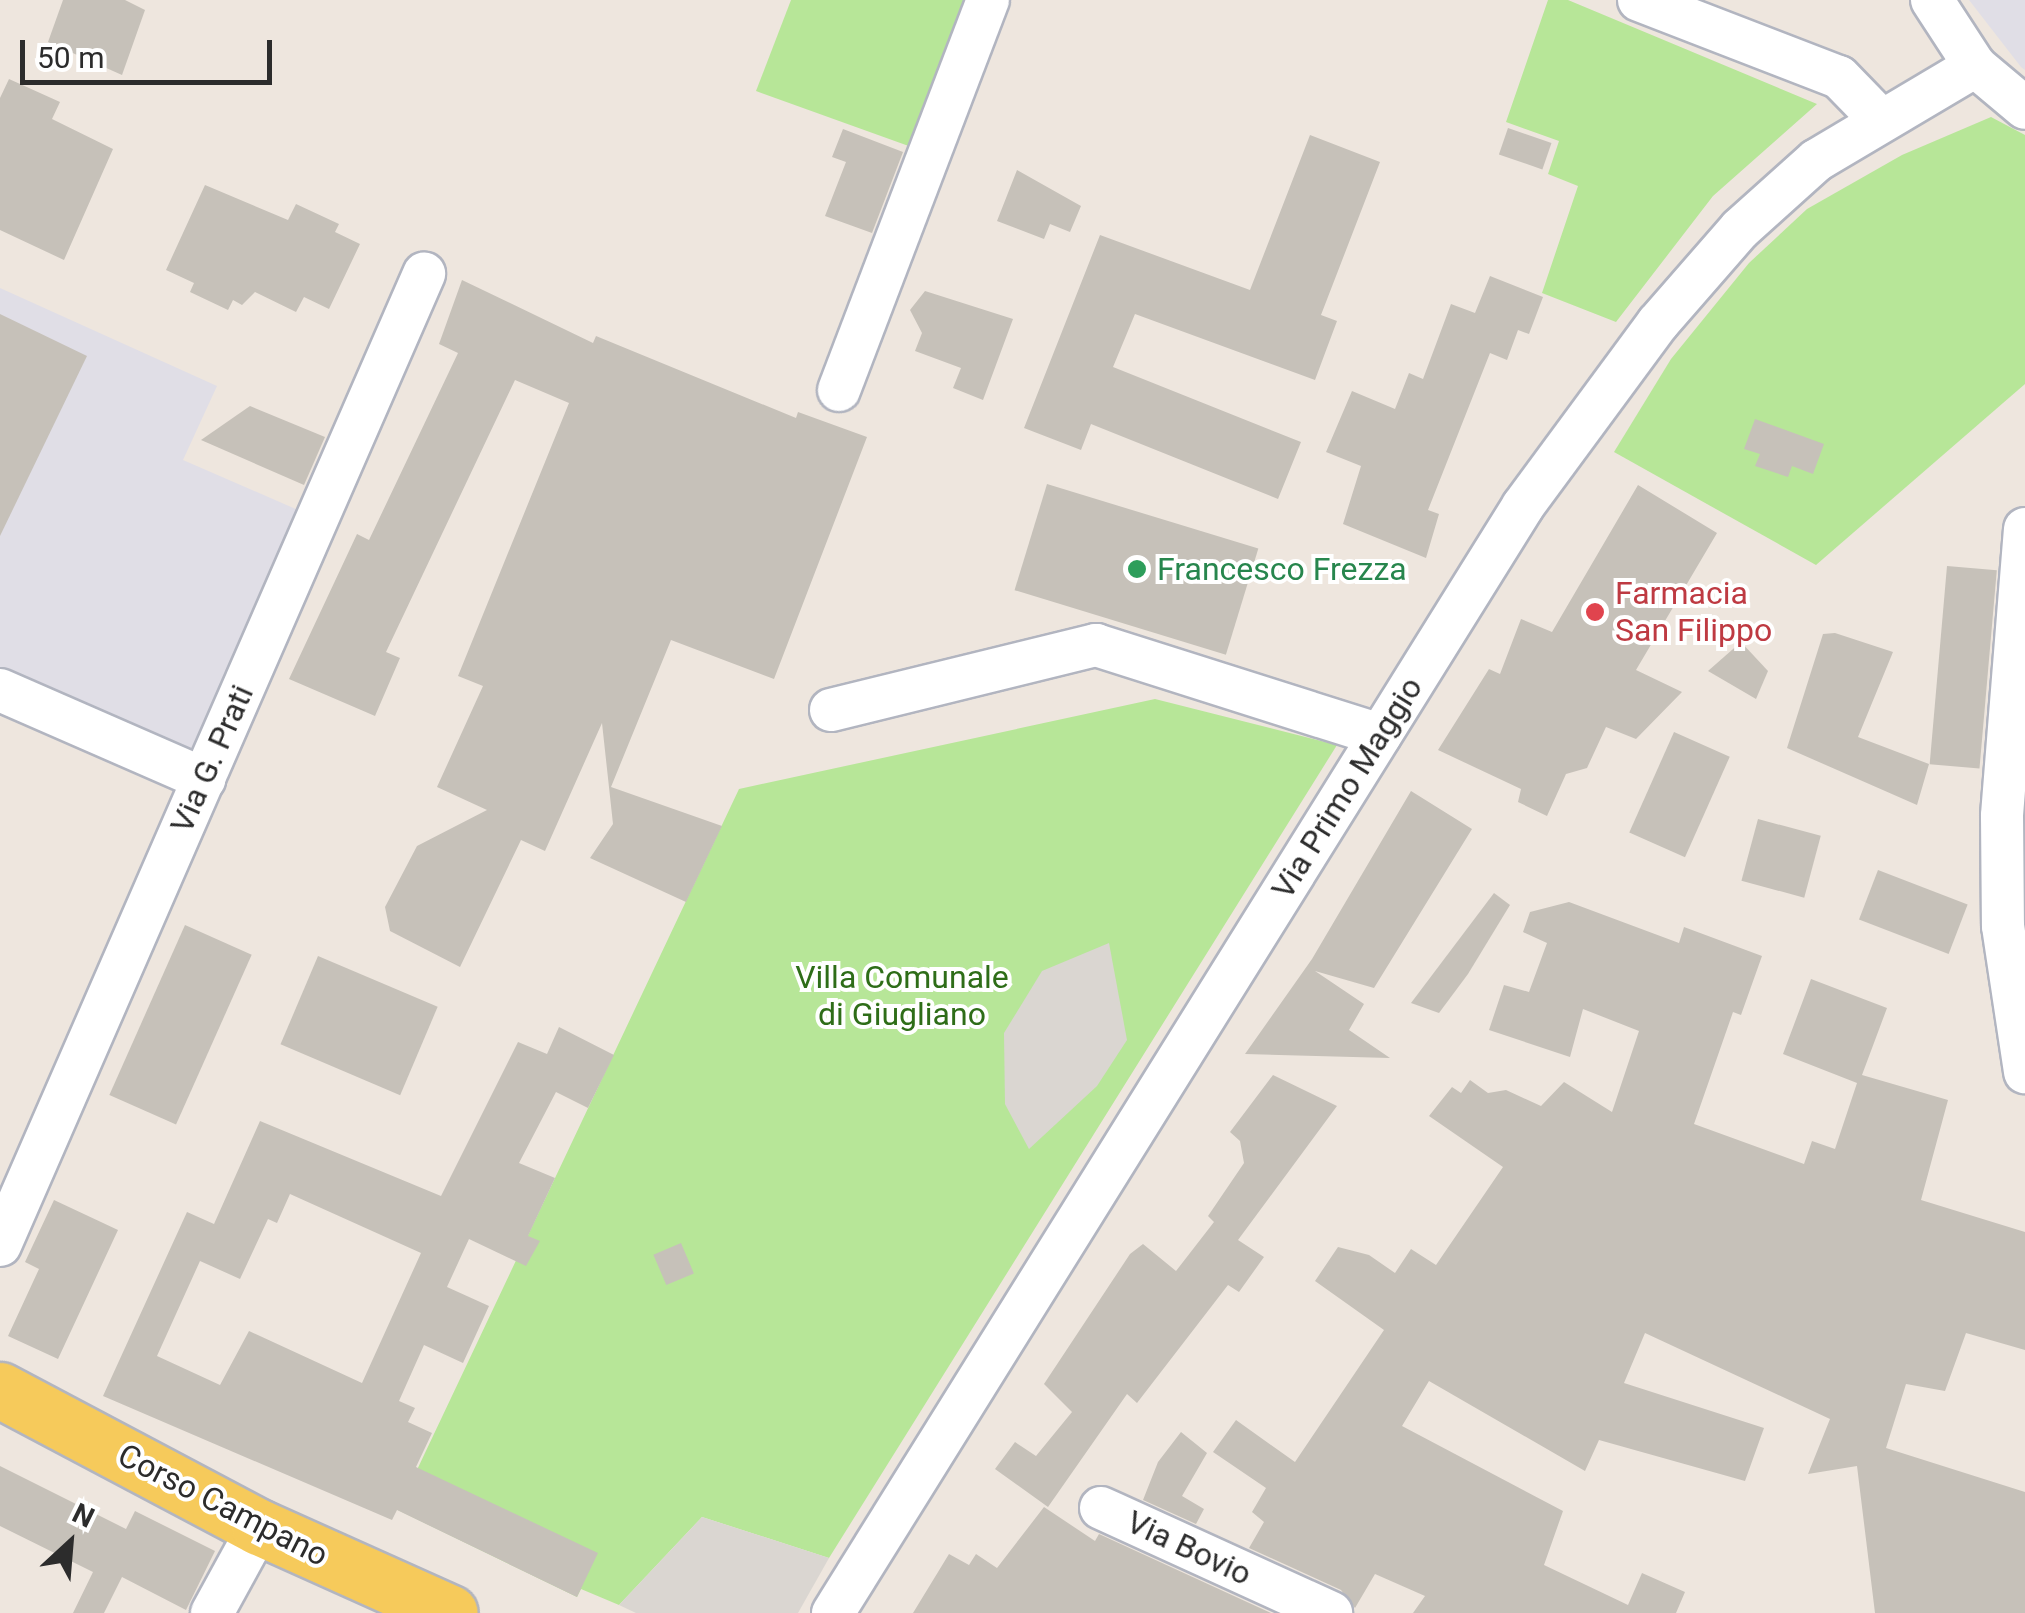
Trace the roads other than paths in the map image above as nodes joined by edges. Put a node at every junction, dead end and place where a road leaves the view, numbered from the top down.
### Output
1 (988, 0) edge
2 (1639, 0) edge
3 (1932, 0) edge
4 (1975, 66) junction
5 (2025, 108) edge
6 (1879, 118) junction
7 (424, 274) dead end
8 (839, 390) dead end
9 (2025, 528) edge
10 (0, 690) edge
11 (832, 710) dead end
12 (1380, 735) junction
13 (204, 779) junction
14 (2025, 1072) edge
15 (0, 1245) edge
16 (0, 1390) edge
17 (1101, 1508) dead end
18 (259, 1528) junction
19 (212, 1613) edge
20 (450, 1613) edge
21 (833, 1613) edge
22 (1330, 1613) edge

1 - 8 street
2 - 6 street
3 - 4 street
4 - 5 street
4 - 6 street, Via Primo Maggio
6 - 12 street, Via Primo Maggio
7 - 13 street, Via G. Prati
9 - 14 street
10 - 13 street
11 - 12 street
12 - 21 street, Via Primo Maggio
13 - 15 street, Via G. Prati
16 - 18 main road, Corso Campano
17 - 22 street, Via Bovio
18 - 19 street
18 - 20 main road, Corso Campano

